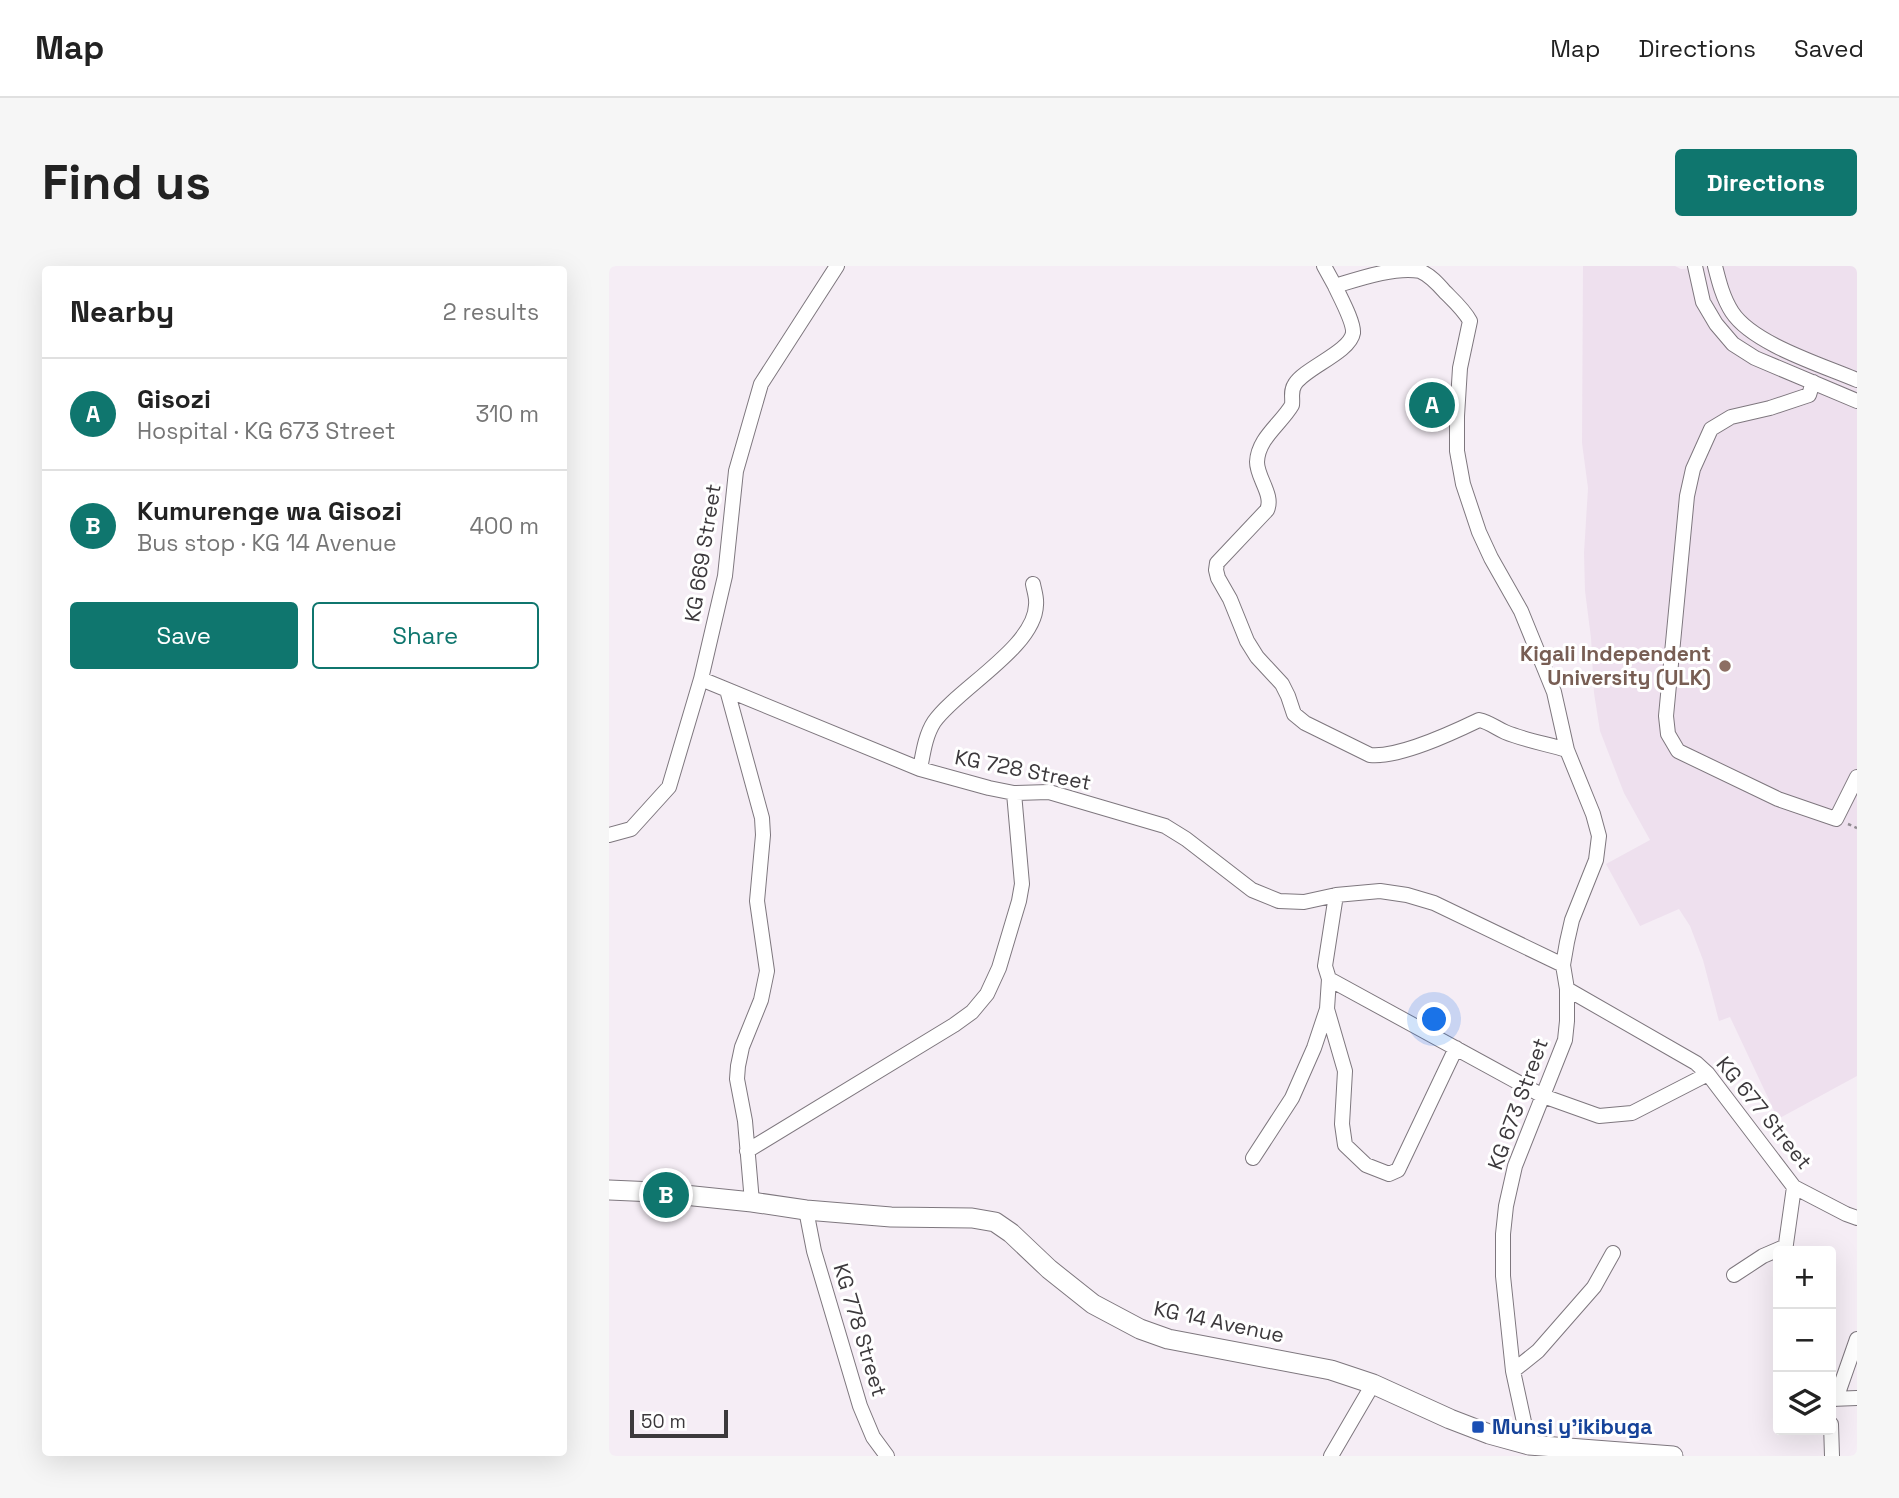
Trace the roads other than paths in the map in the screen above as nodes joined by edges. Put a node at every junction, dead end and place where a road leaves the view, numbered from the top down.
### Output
1 (837, 266) edge
2 (1324, 266) edge
3 (1695, 266) edge
4 (1715, 266) edge
5 (1335, 286) junction
6 (1857, 380) edge
7 (1813, 382) junction
8 (1857, 401) edge
9 (1033, 584) dead end
10 (701, 680) junction
11 (727, 690) junction
12 (1567, 750) junction
13 (920, 769) junction
14 (1857, 777) edge
15 (1014, 793) junction
16 (609, 835) edge
17 (1336, 895) junction
18 (1563, 965) junction
19 (1329, 979) junction
20 (1567, 989) junction
21 (1327, 1009) junction
22 (1456, 1048) junction
23 (1708, 1074) junction
24 (1543, 1096) junction
25 (747, 1151) junction
26 (1253, 1158) dead end
27 (1794, 1187) junction
28 (609, 1190) edge
29 (752, 1202) junction
30 (806, 1210) junction
31 (1857, 1218) edge
32 (1785, 1246) edge
33 (1613, 1253) dead end
34 (1773, 1253) edge
35 (1734, 1275) dead end
36 (1857, 1339) edge
37 (1513, 1371) junction
38 (1373, 1384) junction
39 (1836, 1392) edge
40 (1857, 1398) edge
41 (1836, 1399) edge
42 (1831, 1435) edge
43 (1529, 1445) junction
44 (1595, 1453) edge
45 (887, 1456) edge
46 (1331, 1456) edge
47 (1673, 1456) edge
48 (1832, 1456) edge

1 - 10 street, KG 669 Street
2 - 5 street
3 - 7 street
4 - 6 street
5 - 12 street, KG 673 Street
5 - 12 street
7 - 8 street
7 - 14 street
9 - 13 street
10 - 11 street, KG 728 Street
10 - 16 street, KG 669 Street
11 - 13 street, KG 728 Street
11 - 25 street
12 - 18 street, KG 673 Street
13 - 15 street, KG 728 Street
15 - 17 street, KG 728 Street
15 - 25 street
17 - 18 street, KG 728 Street
17 - 19 street
18 - 20 street, KG 673 Street
19 - 21 street
19 - 22 street
20 - 23 street, KG 677 Street
20 - 24 street, KG 673 Street
21 - 22 street
21 - 26 street
22 - 24 street
23 - 24 street
23 - 27 street, KG 677 Street
24 - 37 street, KG 673 Street
25 - 29 street
27 - 31 street, KG 677 Street
27 - 32 street
28 - 29 main road, KG 14 Avenue
29 - 30 main road, KG 14 Avenue
30 - 38 main road, KG 14 Avenue
30 - 45 street, KG 778 Street
33 - 37 street
34 - 35 street
36 - 39 street
37 - 43 street, KG 673 Street
38 - 43 main road, KG 14 Avenue
38 - 46 street
40 - 41 street
42 - 48 street
43 - 44 main road, KG 14 Avenue
44 - 47 main road, KG 14 Avenue

